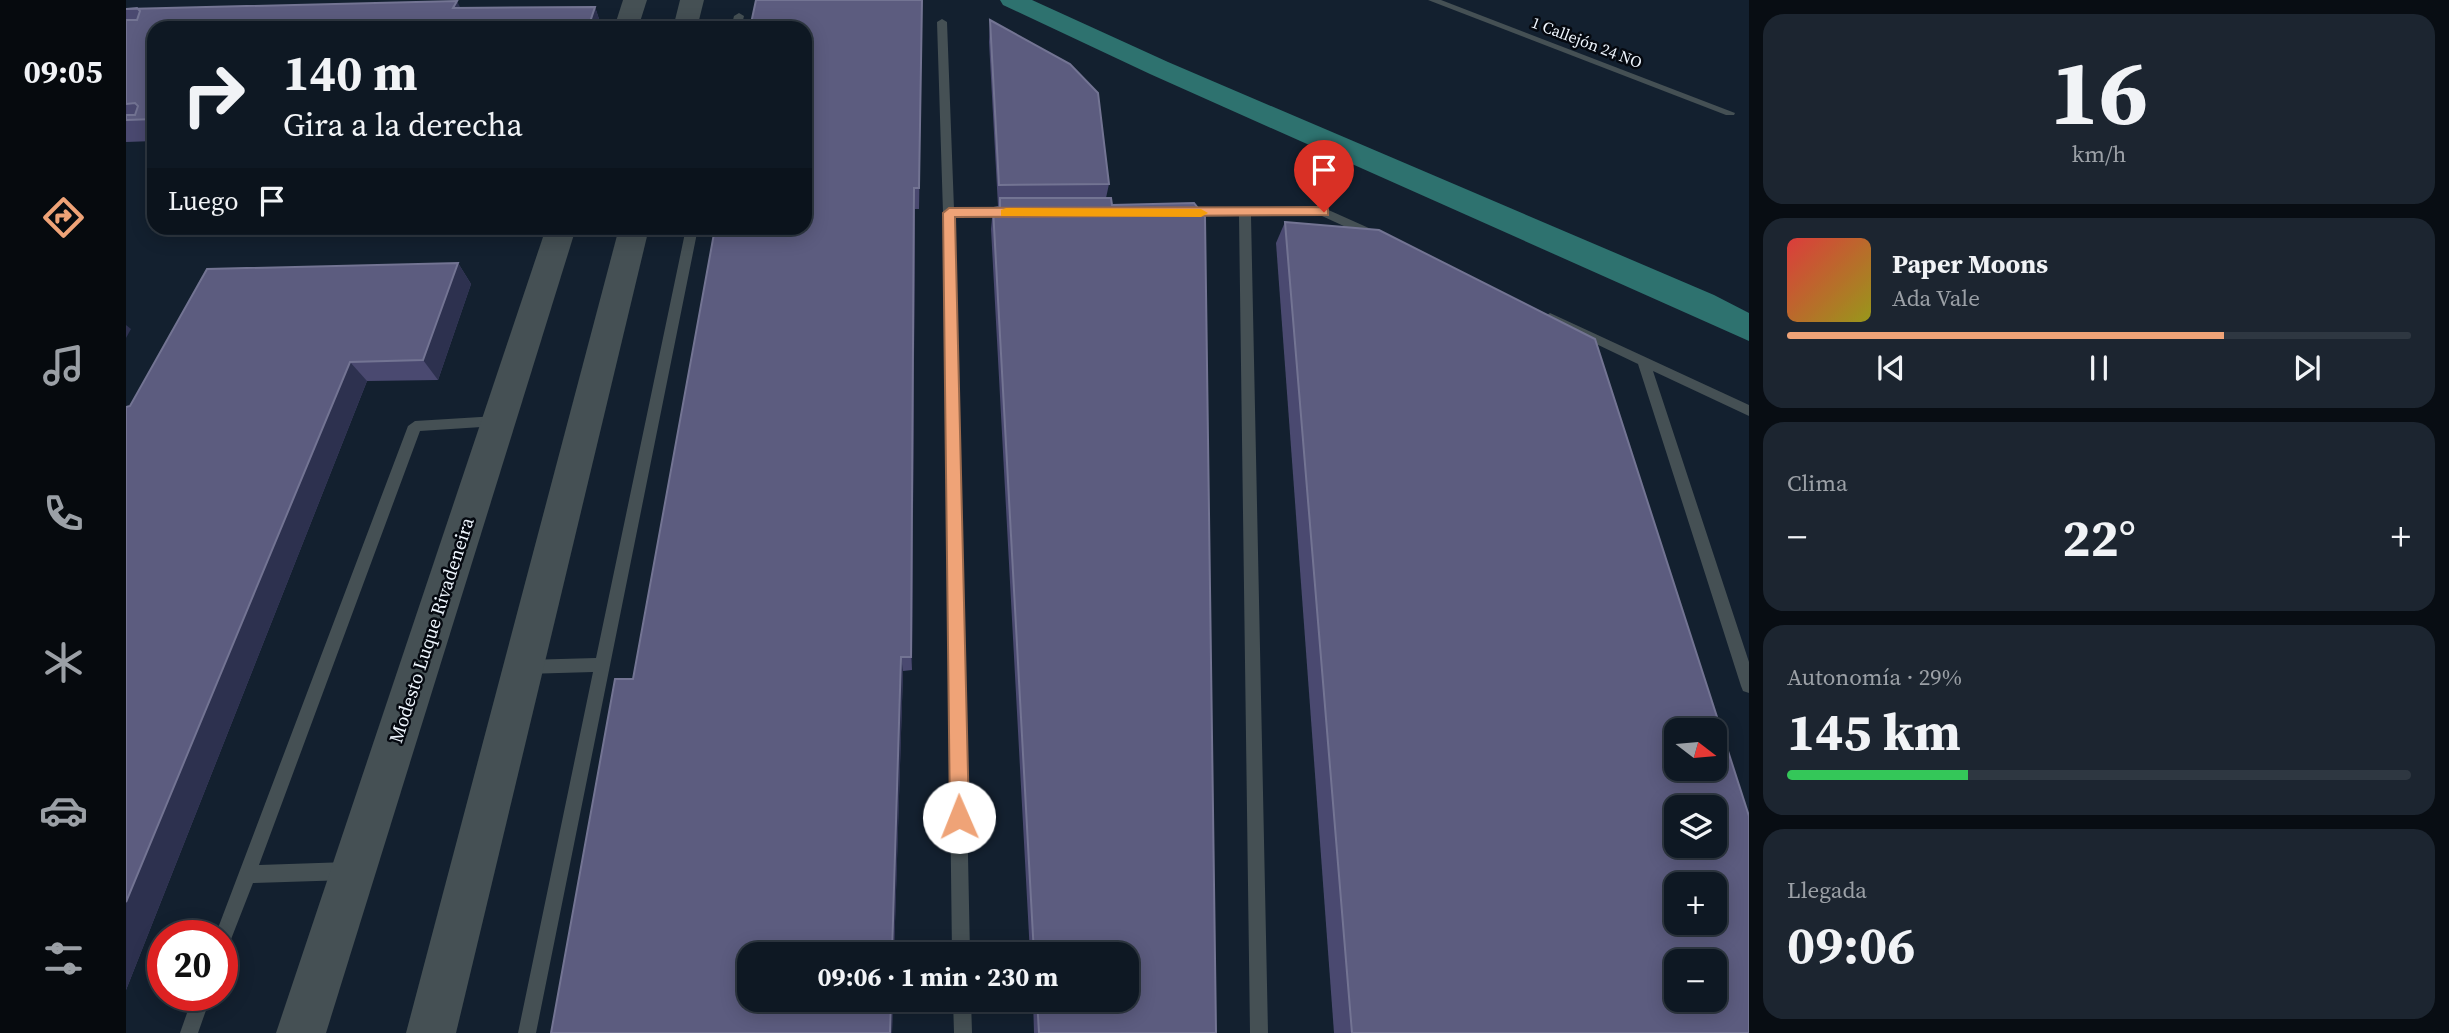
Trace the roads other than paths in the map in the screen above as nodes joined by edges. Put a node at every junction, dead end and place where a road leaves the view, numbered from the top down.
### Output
1 (635, 0) edge
2 (692, 0) edge
3 (1433, 0) edge
4 (739, 16) dead end
5 (628, 21) edge
6 (687, 21) edge
7 (738, 21) edge
8 (942, 22) dead end
9 (1730, 113) dead end
10 (949, 213) junction
11 (1030, 213) edge
12 (1177, 213) edge
13 (1244, 213) junction
14 (559, 235) edge
15 (632, 235) edge
16 (691, 235) edge
17 (1385, 240) edge
18 (1532, 309) edge
19 (1643, 360) junction
20 (1749, 411) edge
21 (499, 421) junction
22 (601, 665) junction
23 (523, 667) junction
24 (1749, 686) edge
25 (353, 871) junction
26 (247, 874) junction
27 (230, 920) edge
28 (961, 942) edge
29 (196, 1011) edge
30 (962, 1012) edge
31 (188, 1033) edge
32 (301, 1033) edge
33 (431, 1033) edge
34 (527, 1033) edge
35 (963, 1033) edge
36 (1259, 1033) edge

1 - 5 street
2 - 6 street
3 - 9 lane, 1 Callejón 24 NO
4 - 7 lane
8 - 10 lane
10 - 11 lane
10 - 28 lane
12 - 13 lane
13 - 17 lane
13 - 36 lane
14 - 21 street, Modesto Luque Rivadeneira
15 - 23 street
16 - 22 lane
18 - 19 lane
19 - 20 lane
19 - 24 lane
21 - 25 street, Modesto Luque Rivadeneira
21 - 26 lane
22 - 23 lane
22 - 34 lane
23 - 33 street
25 - 26 lane
25 - 32 street, Modesto Luque Rivadeneira
26 - 27 lane
29 - 31 lane
30 - 35 lane

